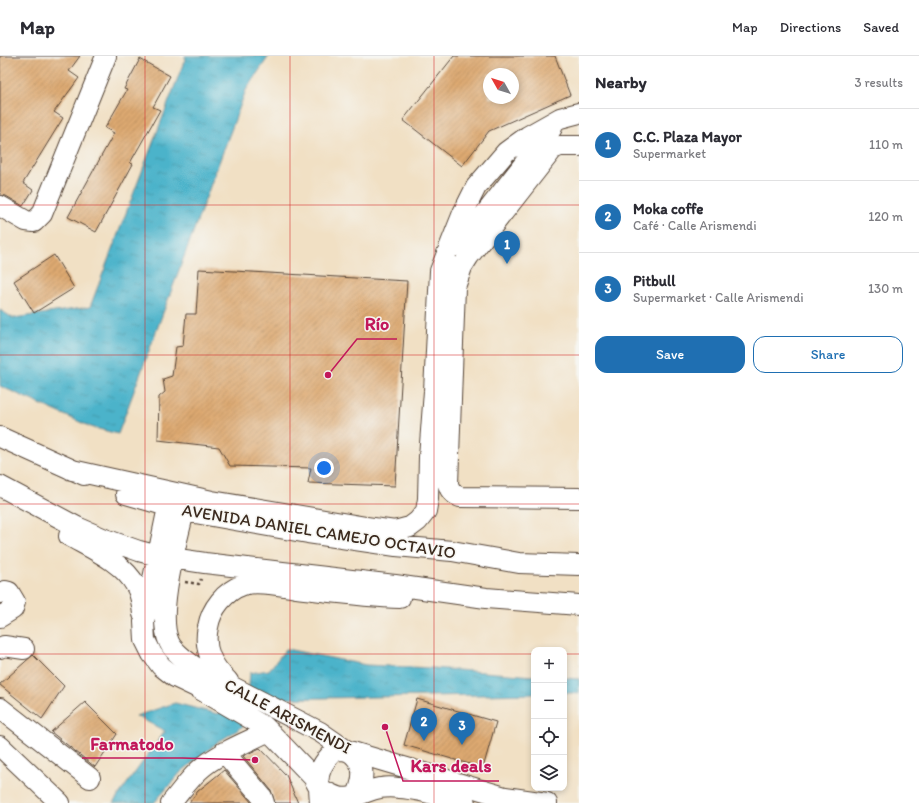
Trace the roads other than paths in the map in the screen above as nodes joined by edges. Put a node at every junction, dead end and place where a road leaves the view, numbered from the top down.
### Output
1 (106, 56) edge
2 (579, 113) edge
3 (579, 146) edge
4 (0, 206) edge
5 (443, 381) junction
6 (0, 437) edge
7 (72, 470) junction
8 (0, 486) edge
9 (579, 498) edge
10 (176, 509) junction
11 (166, 557) junction
12 (579, 565) edge
13 (0, 593) edge
14 (458, 594) junction
15 (579, 605) edge
16 (0, 617) edge
17 (144, 622) junction
18 (0, 648) edge
19 (24, 649) dead end
20 (230, 695) junction
21 (0, 708) edge
22 (267, 729) junction
23 (0, 746) edge
24 (346, 750) junction
25 (224, 752) junction
26 (90, 778) dead end
27 (320, 795) edge
28 (355, 799) edge
29 (60, 803) edge
30 (171, 803) edge
31 (264, 803) edge
32 (465, 803) edge
33 (547, 803) edge

1 - 4 street
2 - 5 street
3 - 5 street
5 - 7 street
5 - 9 street
6 - 7 street, AVENIDA DANIEL CAMEJO OCTAVIO
7 - 10 street, AVENIDA DANIEL CAMEJO OCTAVIO
8 - 11 street
8 - 17 street
10 - 11 street, CALLE ARISMENDI
10 - 12 street, AVENIDA DANIEL CAMEJO OCTAVIO
11 - 14 street
11 - 17 street
11 - 20 street, CALLE ARISMENDI
13 - 16 street
14 - 15 street
14 - 20 street
17 - 20 street
18 - 19 street
20 - 22 street
20 - 24 street, CALLE ARISMENDI
21 - 26 street
22 - 25 street
22 - 27 street
23 - 29 street
24 - 27 street
24 - 28 street
24 - 33 street, CALLE ARISMENDI
25 - 30 street
25 - 31 street
27 - 28 street
28 - 32 street

